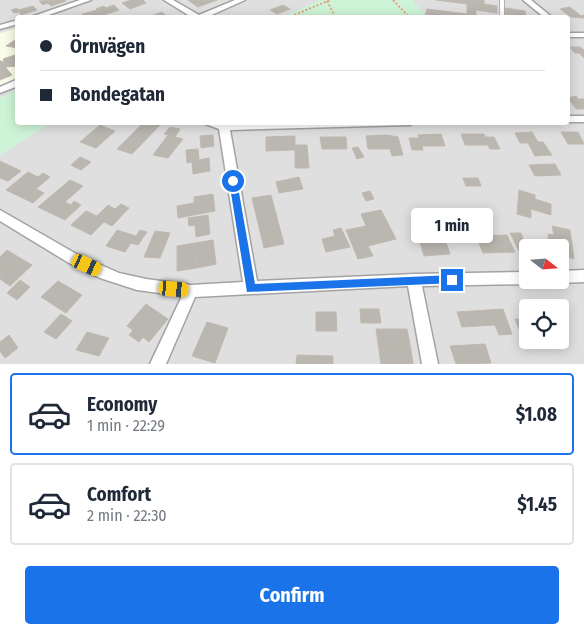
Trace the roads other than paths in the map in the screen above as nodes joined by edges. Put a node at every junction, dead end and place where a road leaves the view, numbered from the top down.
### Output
1 (87, 0) edge
2 (168, 0) edge
3 (241, 0) edge
4 (502, 0) edge
5 (527, 0) edge
6 (40, 15) edge
7 (194, 15) edge
8 (203, 15) edge
9 (502, 15) edge
10 (546, 15) edge
11 (15, 23) edge
12 (0, 27) edge
13 (570, 34) edge
14 (584, 35) edge
15 (15, 83) edge
16 (0, 90) edge
17 (584, 118) edge
18 (570, 119) edge
19 (216, 125) edge
20 (298, 125) edge
21 (224, 127) junction
22 (0, 215) edge
23 (584, 276) edge
24 (569, 277) edge
25 (519, 278) edge
26 (414, 280) junction
27 (250, 289) junction
28 (191, 291) junction
29 (158, 364) edge
30 (430, 364) edge

1 - 6 street
2 - 7 street
3 - 8 street
4 - 9 lane
5 - 10 street
11 - 12 street
13 - 14 street
15 - 16 street
17 - 18 street
19 - 21 street
20 - 21 street
21 - 27 street
22 - 28 street
23 - 24 street
25 - 26 street
26 - 27 street
26 - 30 street
27 - 28 street
28 - 29 street

